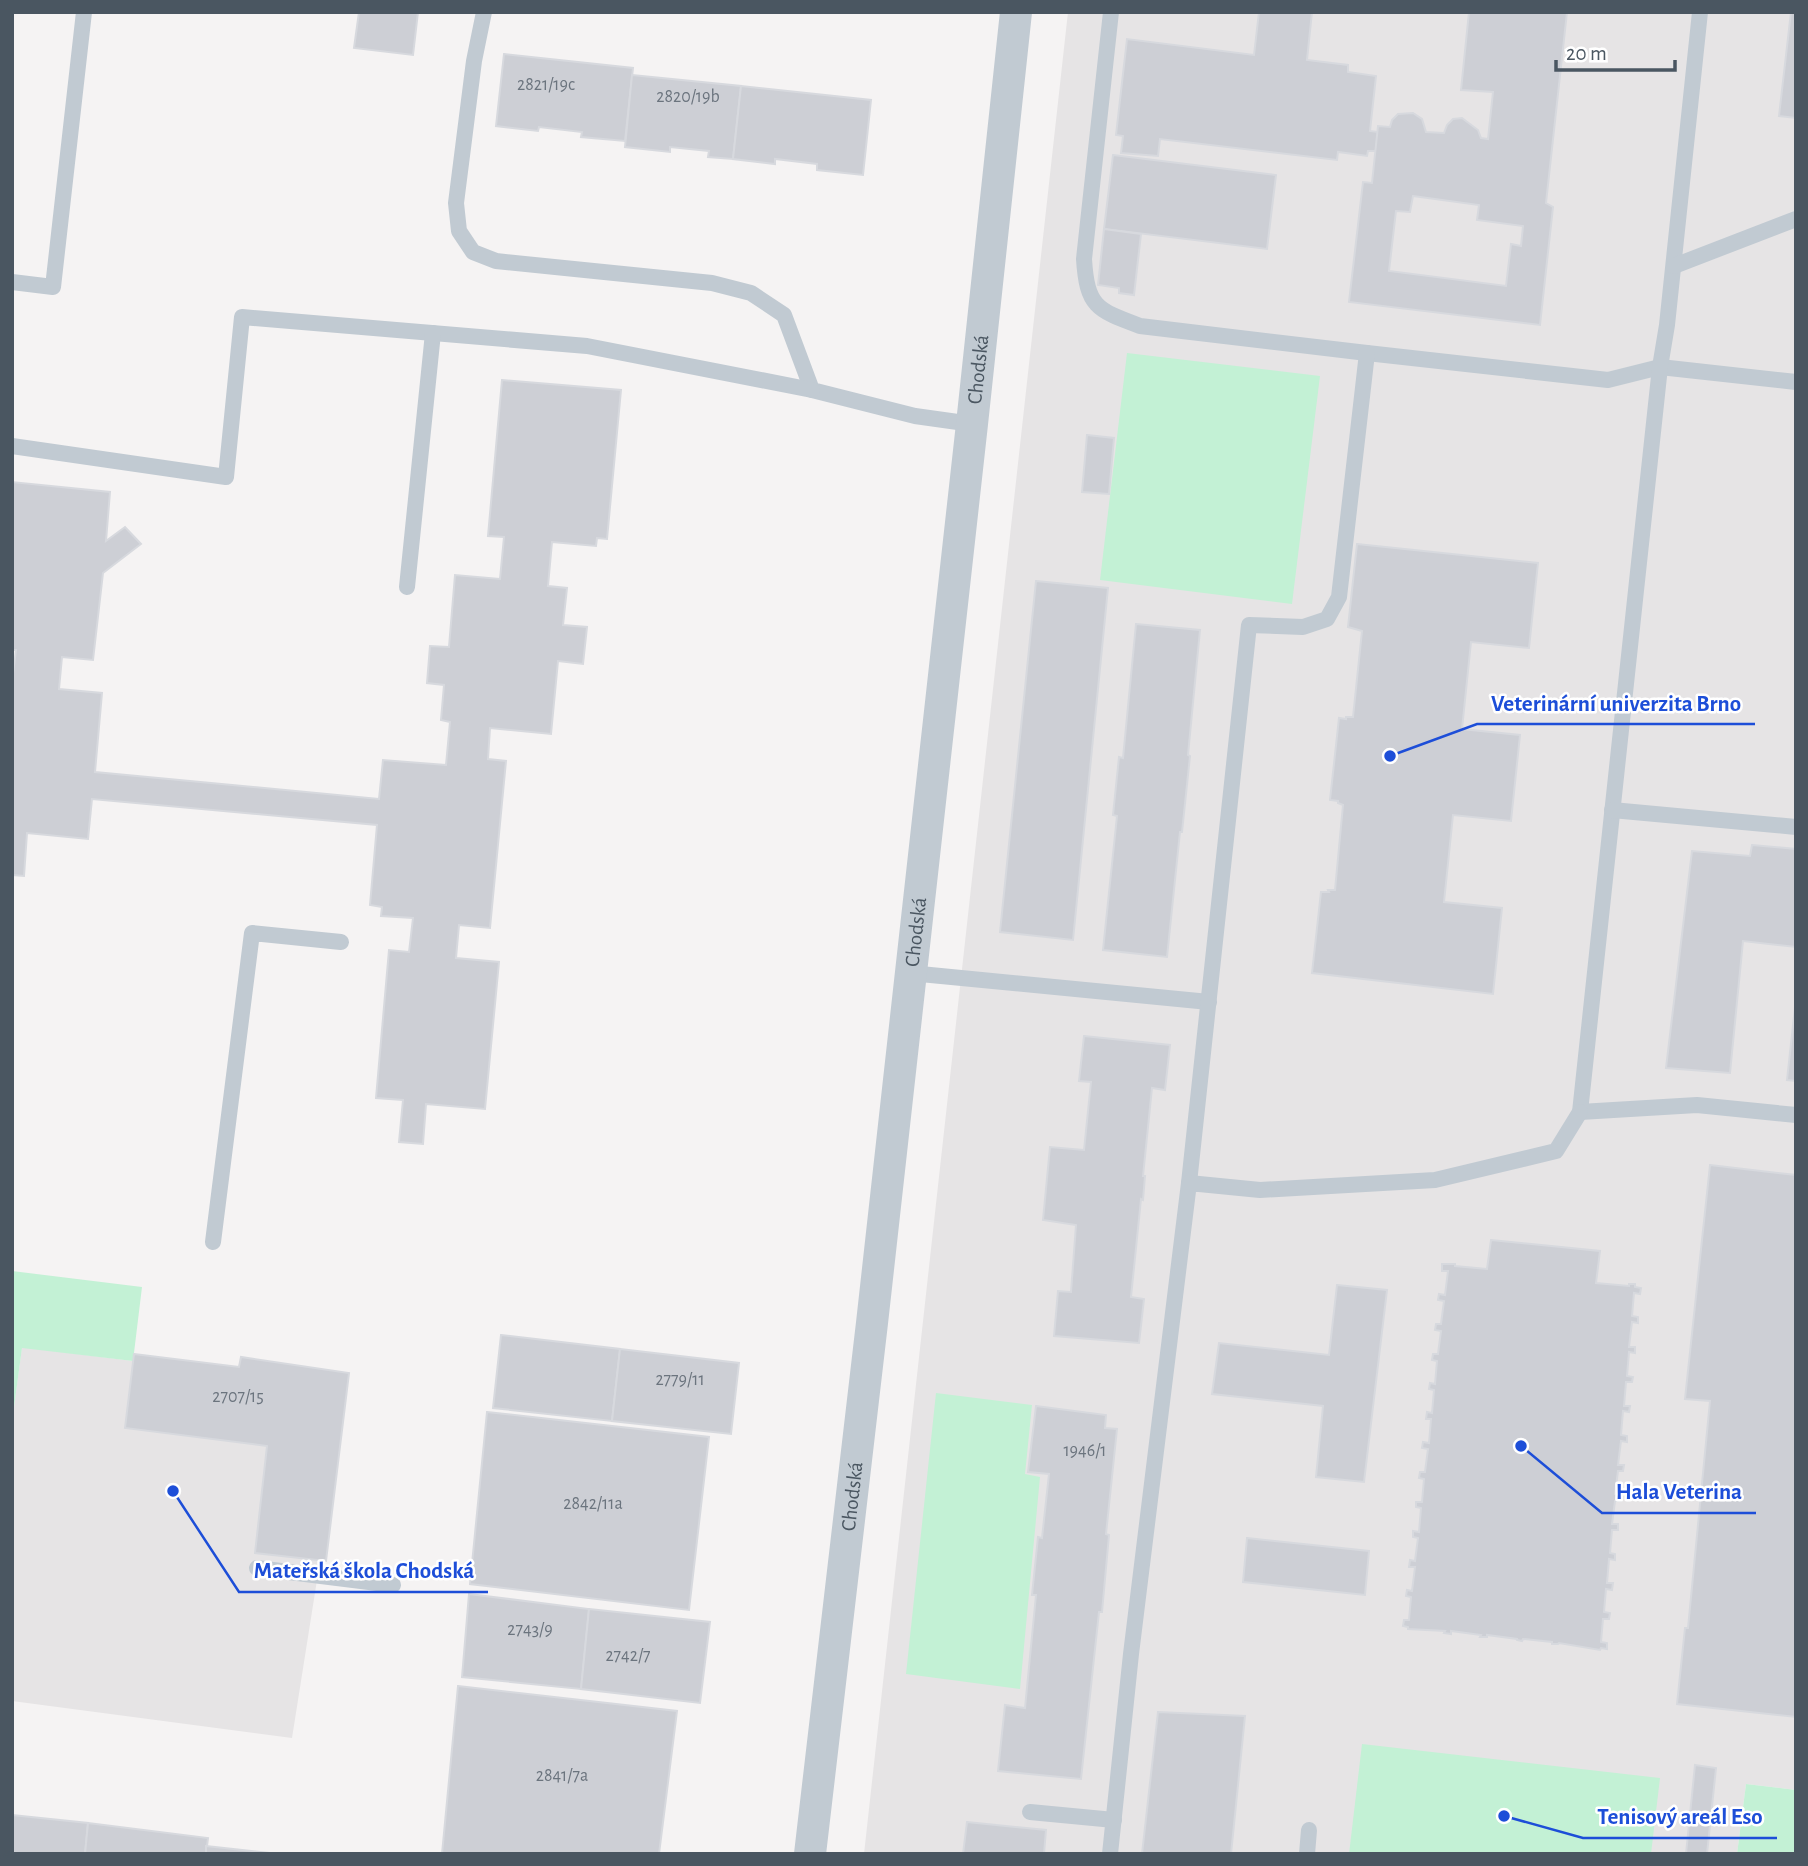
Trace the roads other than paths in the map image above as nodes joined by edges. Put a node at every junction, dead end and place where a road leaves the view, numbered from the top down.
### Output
1 (84, 12) edge
2 (484, 12) edge
3 (1016, 12) edge
4 (1111, 12) edge
5 (1700, 12) edge
6 (1796, 219) edge
7 (1674, 265) junction
8 (12, 282) edge
9 (433, 333) junction
10 (1367, 353) junction
11 (1660, 367) junction
12 (1796, 382) edge
13 (812, 390) junction
14 (972, 424) junction
15 (12, 446) edge
16 (407, 587) dead end
17 (1612, 810) junction
18 (1796, 827) edge
19 (341, 942) dead end
20 (910, 973) junction
21 (1209, 1002) junction
22 (1580, 1112) junction
23 (1796, 1115) edge
24 (1189, 1183) junction
25 (213, 1242) dead end
26 (257, 1568) dead end
27 (393, 1584) dead end
28 (1030, 1812) dead end
29 (1114, 1820) junction
30 (1309, 1830) dead end
31 (810, 1854) edge
32 (1111, 1854) edge
33 (1307, 1854) edge

1 - 8 lane
2 - 13 lane
3 - 14 street, Chodská
4 - 10 lane
5 - 7 lane
6 - 7 lane
7 - 11 lane
9 - 13 lane
9 - 15 lane
9 - 16 lane
10 - 11 lane
10 - 21 lane
11 - 12 lane
11 - 17 lane
13 - 14 lane
14 - 20 street, Chodská
17 - 18 lane
17 - 22 lane
19 - 25 lane
20 - 21 lane
20 - 31 street, Chodská
21 - 24 lane
22 - 23 lane
22 - 24 lane
24 - 29 lane
26 - 27 lane
28 - 29 lane
29 - 32 lane
30 - 33 lane

